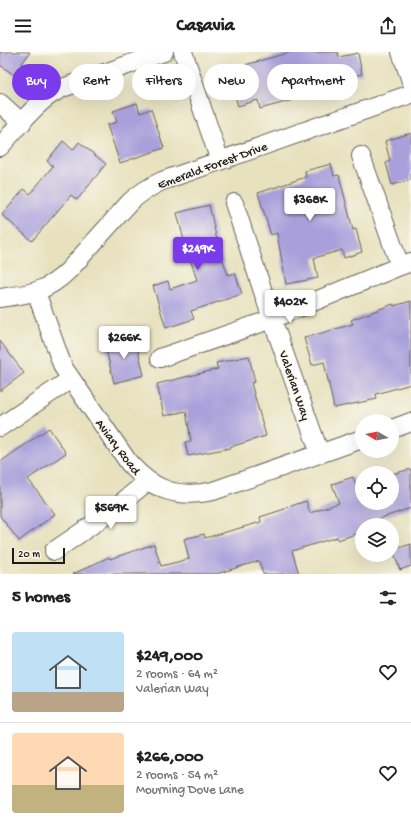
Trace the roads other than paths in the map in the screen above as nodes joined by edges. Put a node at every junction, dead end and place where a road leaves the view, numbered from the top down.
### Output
1 (164, 52) edge
2 (183, 52) edge
3 (401, 52) edge
4 (411, 81) edge
5 (411, 94) edge
6 (0, 103) edge
7 (22, 123) junction
8 (0, 147) edge
9 (361, 156) dead end
10 (220, 161) junction
11 (234, 203) dead end
12 (405, 264) edge
13 (36, 292) junction
14 (0, 298) edge
15 (272, 319) junction
16 (160, 358) dead end
17 (71, 379) junction
18 (411, 422) edge
19 (399, 426) edge
20 (0, 427) edge
21 (355, 442) edge
22 (320, 454) junction
23 (148, 482) junction
24 (54, 551) dead end

1 - 7 street
2 - 10 street
3 - 4 street
5 - 10 street, Emerald Forest Drive
6 - 7 street
7 - 8 street
9 - 12 street
10 - 13 street, Emerald Forest Drive
11 - 15 street, Valerian Way
12 - 15 street
13 - 14 street, Emerald Forest Drive
13 - 17 street, Aviary Road
15 - 16 street
15 - 22 street, Valerian Way
17 - 20 street
17 - 23 street, Aviary Road
18 - 19 street
21 - 22 street, Aviary Road
22 - 23 street, Aviary Road
23 - 24 street

